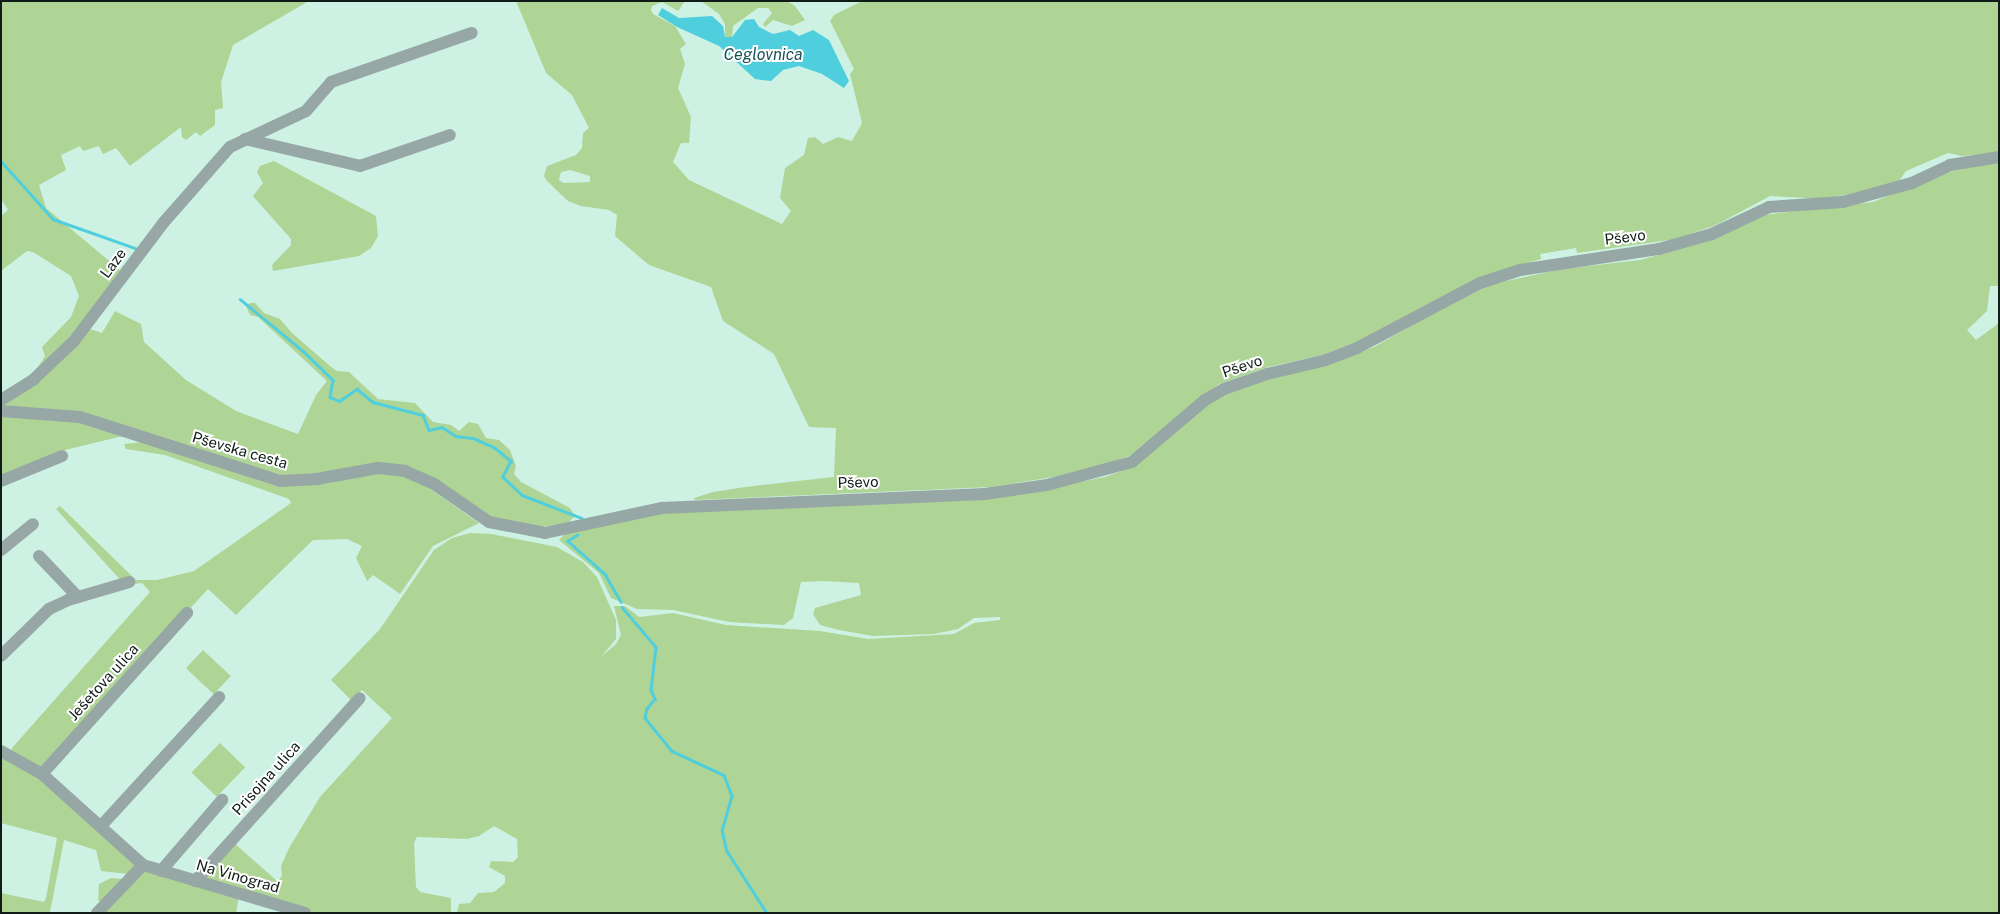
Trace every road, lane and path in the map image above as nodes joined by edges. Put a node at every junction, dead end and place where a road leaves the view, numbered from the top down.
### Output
1 (472, 33) dead end
2 (450, 135) dead end
3 (245, 139) junction
4 (1999, 157) edge
5 (1, 400) edge
6 (1, 411) edge
7 (62, 456) dead end
8 (1, 481) edge
9 (489, 522) joint
10 (33, 524) dead end
11 (1, 550) edge
12 (40, 556) dead end
13 (129, 582) dead end
14 (78, 597) junction
15 (187, 612) dead end
16 (1, 656) edge
17 (219, 697) dead end
18 (360, 698) dead end
19 (1, 751) edge
20 (42, 774) junction
21 (222, 800) dead end
22 (101, 826) junction
23 (143, 865) junction
24 (161, 870) junction
25 (195, 881) junction
26 (98, 913) edge
27 (305, 913) edge

1 - 3 street, Laze
2 - 3 street
3 - 5 street, Laze
4 - 9 street, Pševo
6 - 9 street, Pševska cesta
7 - 8 street
10 - 11 street
12 - 14 street
13 - 14 street
14 - 16 street
15 - 20 street, Ješetova ulica
17 - 22 street
18 - 25 street, Prisojna ulica
19 - 20 street
20 - 22 street
21 - 24 street
22 - 23 street
23 - 24 street, Na Vinograd
23 - 26 street
24 - 25 street, Na Vinograd
25 - 27 street, Na Vinograd

